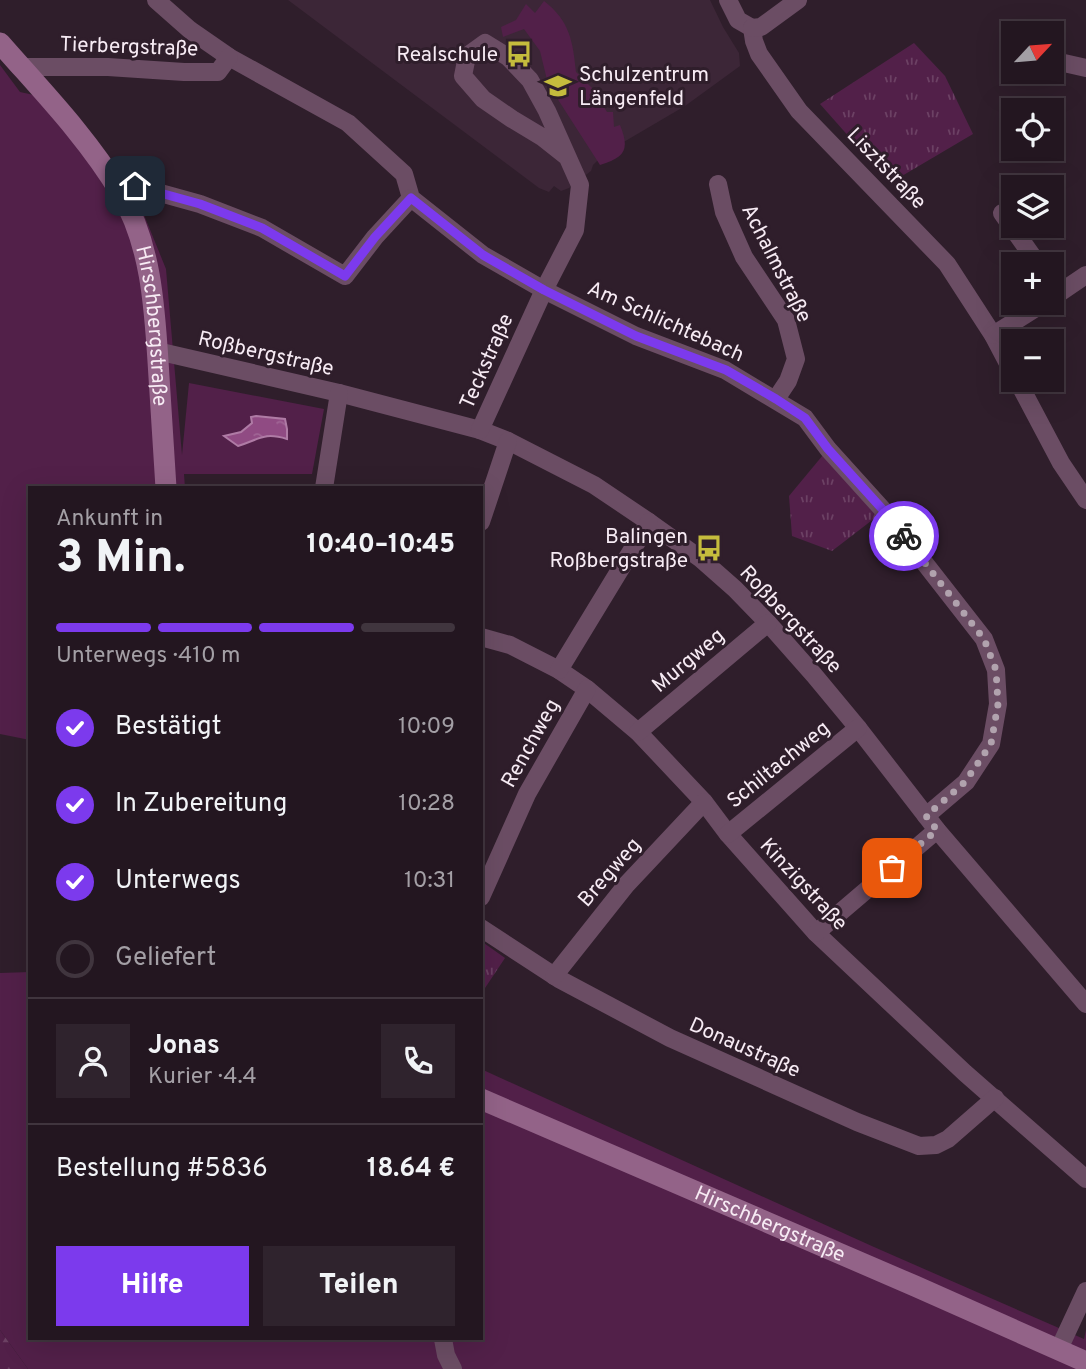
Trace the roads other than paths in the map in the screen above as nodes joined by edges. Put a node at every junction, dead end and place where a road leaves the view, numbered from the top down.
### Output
1 (156, 0) edge
2 (728, 0) edge
3 (798, 0) edge
4 (752, 28) junction
5 (0, 43) edge
6 (229, 57) junction
7 (1064, 63) edge
8 (21, 67) junction
9 (1086, 68) edge
10 (566, 156) junction
11 (718, 184) dead end
12 (121, 193) junction
13 (411, 198) junction
14 (1086, 275) edge
15 (1064, 287) edge
16 (544, 290) junction
17 (1022, 315) edge
18 (993, 335) junction
19 (1001, 350) edge
20 (158, 351) junction
21 (1023, 392) edge
22 (339, 393) junction
23 (776, 399) junction
24 (480, 430) junction
25 (508, 442) junction
26 (166, 486) edge
27 (324, 486) edge
28 (1086, 500) edge
29 (483, 516) edge
30 (649, 522) junction
31 (768, 623) junction
32 (483, 638) edge
33 (559, 670) junction
34 (587, 689) junction
35 (858, 729) junction
36 (638, 732) junction
37 (704, 802) junction
38 (932, 823) junction
39 (728, 834) junction
40 (483, 893) edge
41 (483, 929) edge
42 (816, 933) junction
43 (554, 976) junction
44 (1082, 992) edge
45 (995, 1098) junction
46 (483, 1100) edge
47 (1086, 1178) edge
48 (1086, 1291) edge
49 (443, 1340) edge
50 (1059, 1349) junction
51 (1086, 1362) edge
52 (453, 1369) edge

1 - 6 street, Am Schlichtebach
2 - 4 street, Lisztstraße
3 - 4 street
4 - 18 street, Lisztstraße
5 - 8 street, Hirschbergstraße
6 - 8 street, Tierbergstraße
6 - 13 street, Am Schlichtebach
7 - 9 street
8 - 12 street, Hirschbergstraße
10 - 10 street, Teckstraße
10 - 16 street, Teckstraße
11 - 23 street, Achalmstraße
12 - 13 street
12 - 20 street, Hirschbergstraße
13 - 16 street, Am Schlichtebach
14 - 15 street
16 - 23 street, Am Schlichtebach
16 - 24 street, Teckstraße
17 - 18 street
18 - 19 street, Lisztstraße
20 - 22 street, Roßbergstraße
20 - 26 street, Hirschbergstraße
21 - 28 street
22 - 24 street, Roßbergstraße
22 - 27 street
23 - 38 street, Am Schlichtebach
24 - 25 street, Roßbergstraße
25 - 29 street
25 - 30 street, Roßbergstraße
30 - 31 street, Roßbergstraße
30 - 33 street
31 - 35 street, Roßbergstraße
31 - 36 street, Murgweg
32 - 33 street, Kinzigstraße
33 - 34 street, Kinzigstraße
34 - 36 street, Kinzigstraße
34 - 40 street, Renchweg
35 - 38 street, Roßbergstraße
35 - 39 street, Schiltachweg
36 - 37 street, Kinzigstraße
37 - 39 street, Kinzigstraße
37 - 43 street, Bregweg
38 - 42 street, Am Schlichtebach
38 - 44 street, Roßbergstraße
39 - 42 street, Kinzigstraße
41 - 43 street, Donaustraße
42 - 45 street, Kinzigstraße
43 - 45 street, Donaustraße
45 - 47 street, Kinzigstraße
46 - 50 street, Hirschbergstraße
48 - 50 street
49 - 52 street
50 - 51 street, Hirschbergstraße

